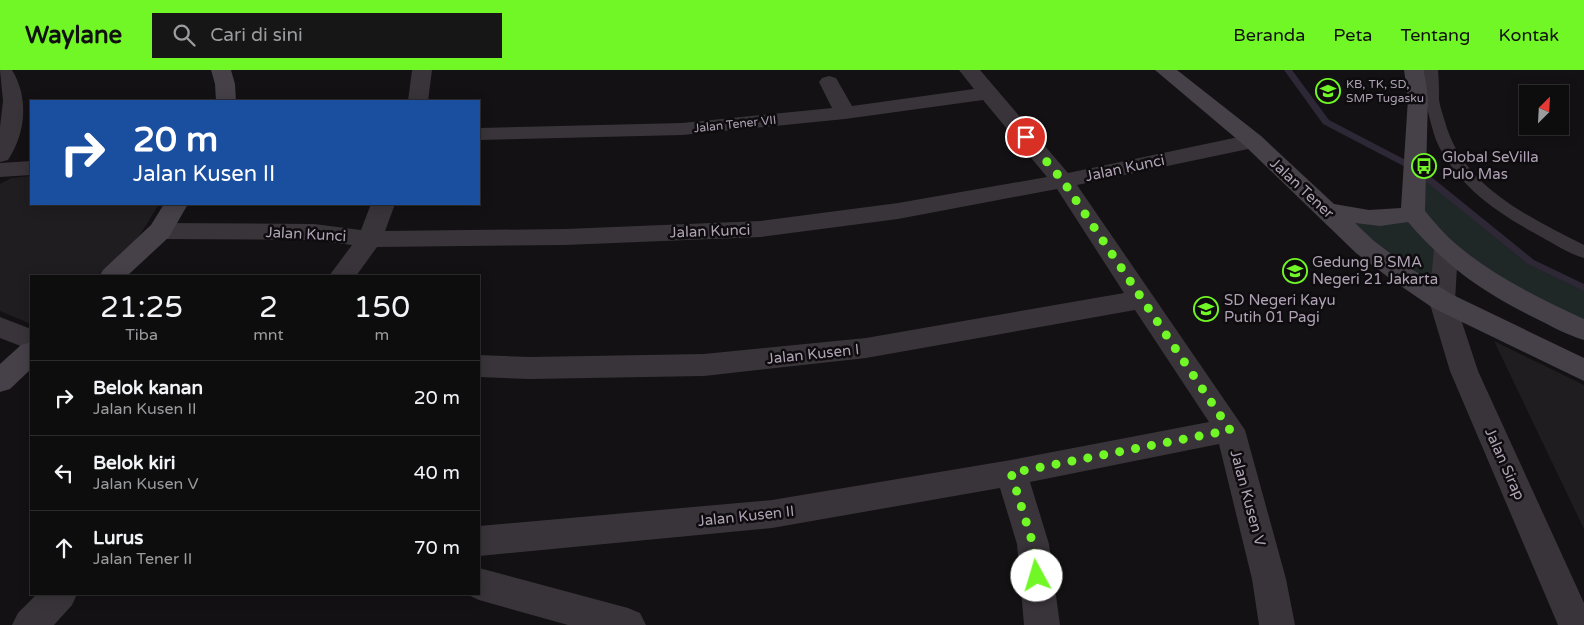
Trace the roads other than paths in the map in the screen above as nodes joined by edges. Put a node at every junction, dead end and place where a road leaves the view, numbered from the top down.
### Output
1 (2, 70) edge
2 (220, 70) edge
3 (422, 70) edge
4 (969, 70) edge
5 (1165, 70) edge
6 (1414, 70) edge
7 (1431, 70) edge
8 (829, 82) dead end
9 (990, 93) junction
10 (1425, 98) junction
11 (226, 100) edge
12 (418, 100) edge
13 (845, 113) junction
14 (480, 134) edge
15 (1253, 141) junction
16 (0, 155) edge
17 (30, 168) edge
18 (0, 170) edge
19 (1063, 181) junction
20 (175, 205) edge
21 (383, 205) edge
22 (1325, 210) junction
23 (1414, 211) junction
24 (160, 231) junction
25 (370, 239) junction
26 (1446, 250) junction
27 (1584, 252) edge
28 (113, 275) edge
29 (343, 275) edge
30 (1142, 299) junction
31 (1442, 301) junction
32 (0, 327) edge
33 (1584, 330) edge
34 (30, 340) edge
35 (30, 353) edge
36 (480, 366) edge
37 (1584, 370) edge
38 (0, 381) edge
39 (1230, 430) junction
40 (1011, 473) junction
41 (480, 541) edge
42 (480, 584) edge
43 (59, 595) edge
44 (30, 625) edge
45 (628, 625) edge
46 (1042, 625) edge
47 (1277, 625) edge
48 (1576, 625) edge

1 - 16 street
2 - 11 street
3 - 12 street
4 - 9 street, Jalan Kusen V
5 - 15 street, Jalan Tener
6 - 10 street
7 - 10 lane
8 - 13 street
9 - 13 street, Jalan Tener VII
9 - 19 street, Jalan Kusen V
10 - 23 street
10 - 27 lane
13 - 14 street, Jalan Tener VII
15 - 19 street, Jalan Kunci
15 - 22 street, Jalan Tener
17 - 18 street
19 - 25 street, Jalan Kunci
19 - 30 street, Jalan Kusen V
20 - 24 street
21 - 25 street
22 - 23 street
22 - 31 street, Jalan Tener
23 - 26 street
24 - 25 street, Jalan Kunci
24 - 28 street
25 - 29 street
26 - 31 street
26 - 33 street
30 - 36 street, Jalan Kusen I
30 - 39 street, Jalan Kusen V
31 - 37 street, Jalan Tener
31 - 48 street, Jalan Sirap
32 - 34 street
35 - 38 street
39 - 40 street, Jalan Kusen II
39 - 47 street, Jalan Kusen V
40 - 41 street, Jalan Kusen II
40 - 46 street
42 - 45 street
43 - 44 street

